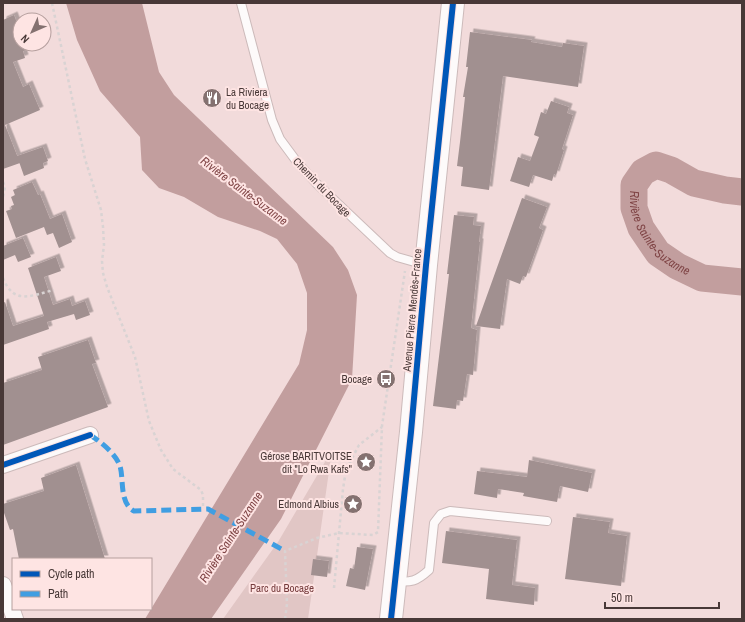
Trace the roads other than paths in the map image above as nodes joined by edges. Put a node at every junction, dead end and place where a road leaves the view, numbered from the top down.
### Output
1 (241, 3) edge
2 (453, 3) edge
3 (416, 263) junction
4 (90, 435) dead end
5 (3, 465) edge
6 (547, 521) dead end
7 (394, 581) junction
8 (3, 585) edge
9 (15, 619) edge
10 (391, 619) edge

1 - 3 lane, Chemin du Bocage
2 - 3 main road, Avenue Pierre Mendès-France
3 - 7 main road, Avenue Pierre Mendès-France
4 - 5 street
6 - 7 lane
7 - 10 main road, Avenue Pierre Mendès-France
8 - 9 street

